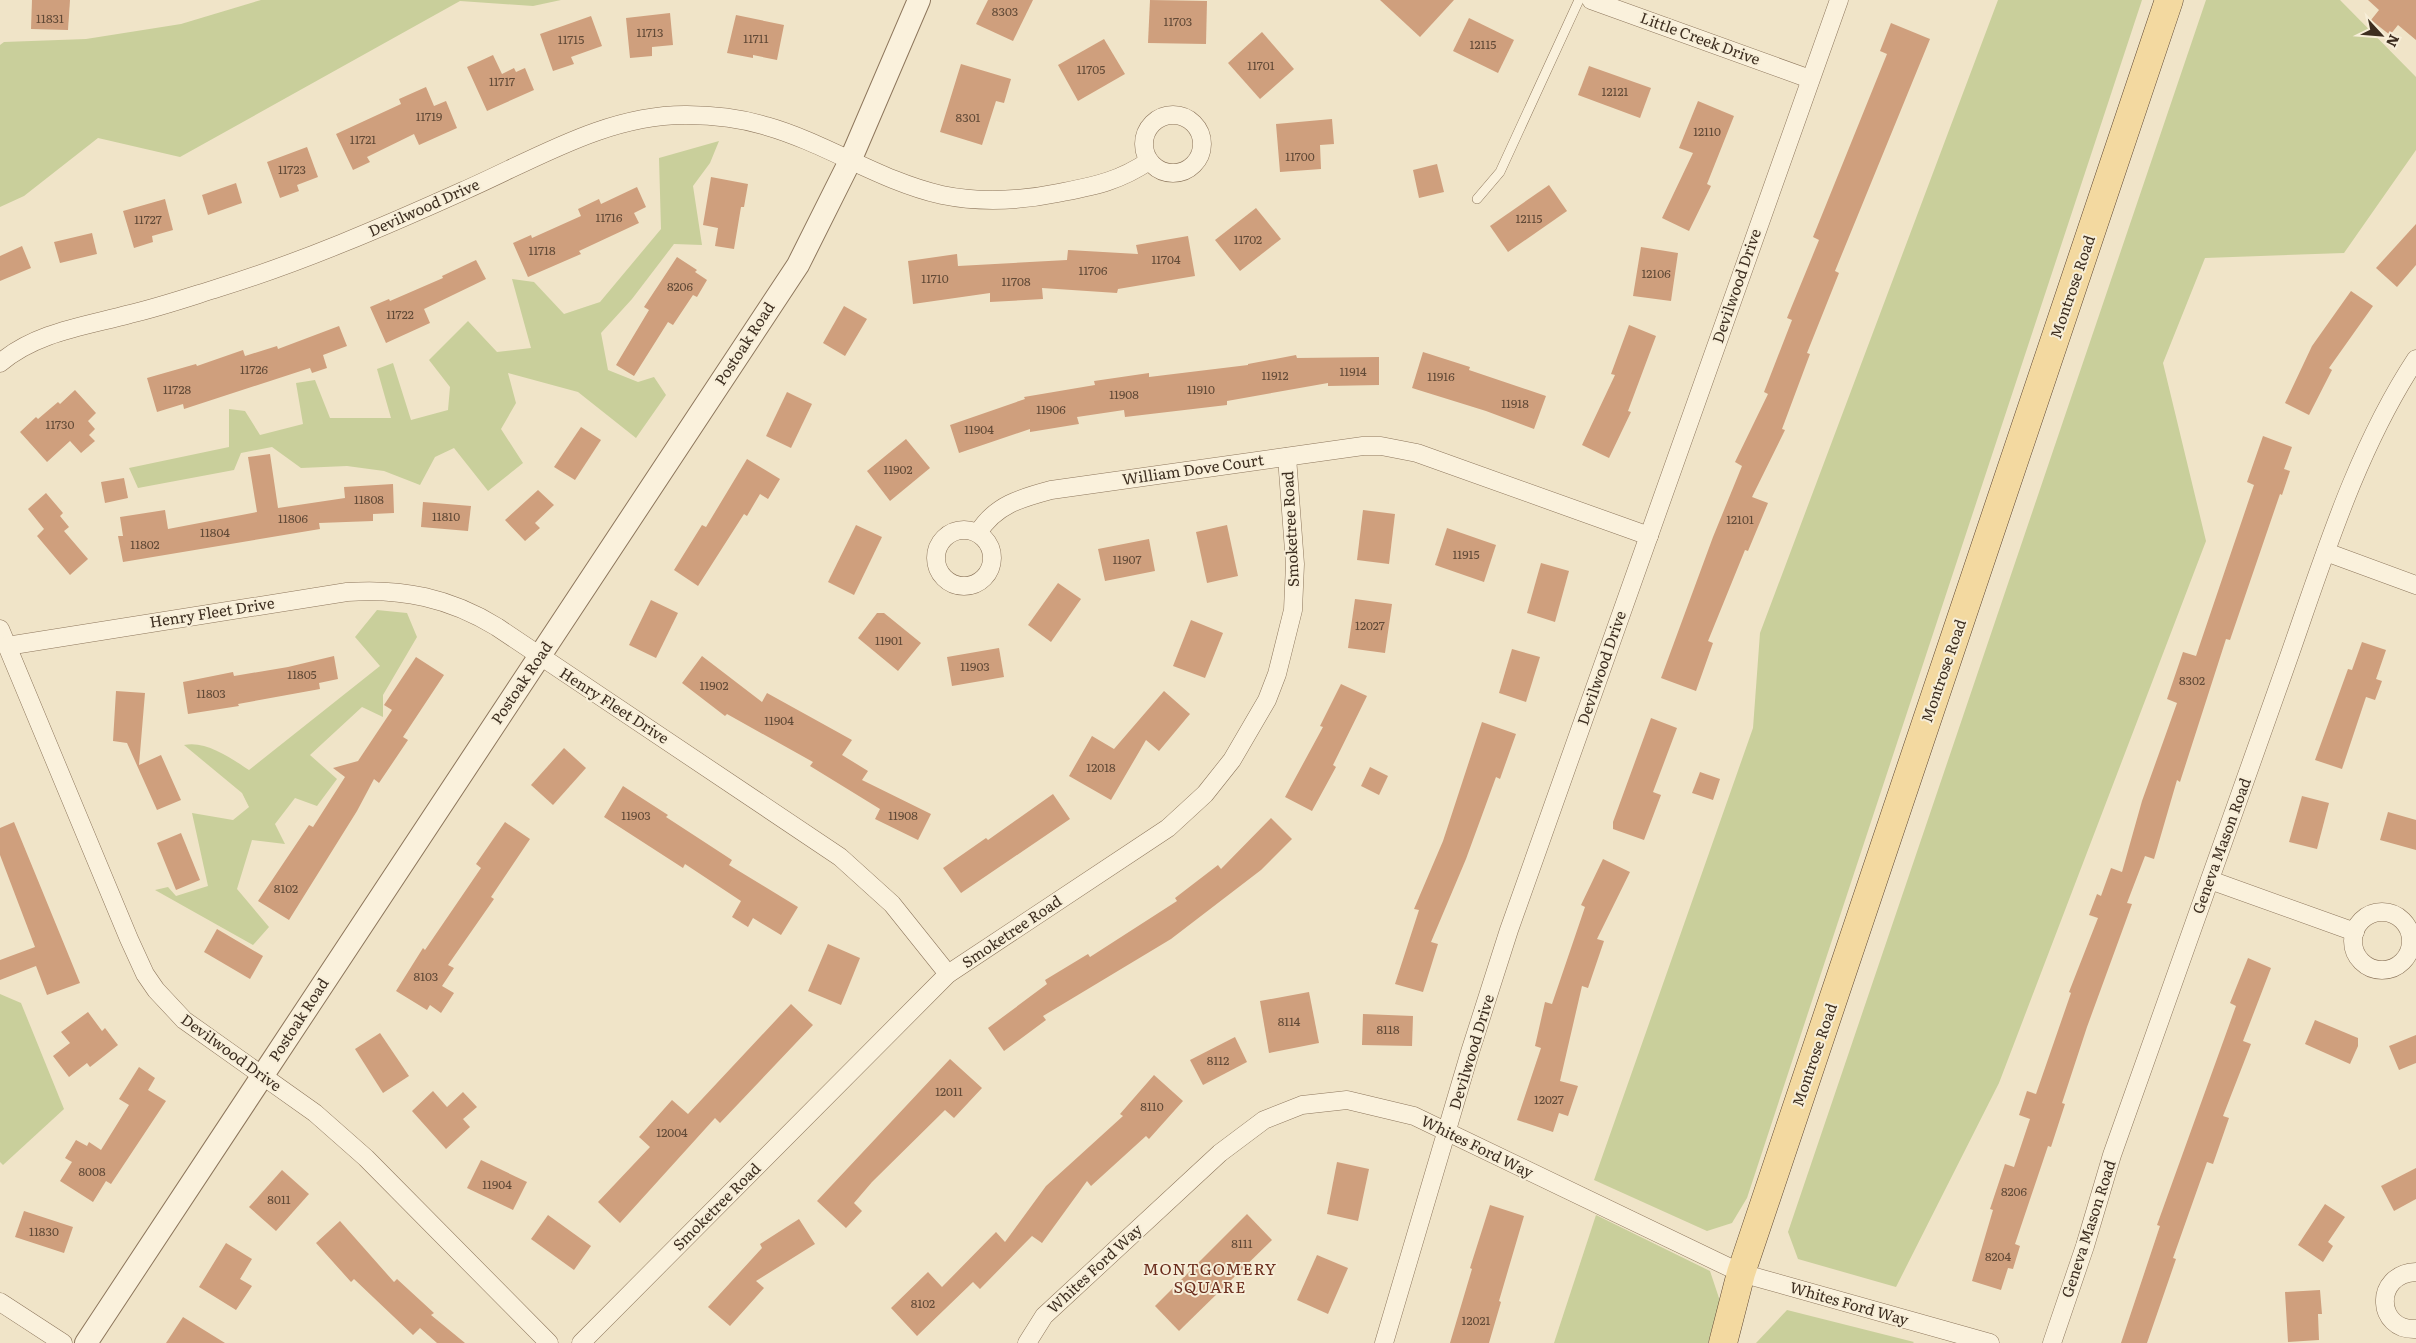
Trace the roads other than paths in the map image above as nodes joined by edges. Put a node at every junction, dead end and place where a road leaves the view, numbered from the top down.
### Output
1 (919, 0) edge
2 (1579, 0) edge
3 (1590, 0) edge
4 (1839, 0) edge
5 (2169, 0) edge
6 (1810, 79) junction
7 (850, 161) junction
8 (1149, 162) dead end
9 (1477, 199) dead end
10 (2416, 359) edge
11 (0, 363) edge
12 (1287, 457) junction
13 (978, 533) dead end
14 (1649, 536) junction
15 (2326, 552) junction
16 (2416, 585) edge
17 (0, 629) edge
18 (7, 646) junction
19 (540, 657) junction
20 (2210, 880) junction
21 (2355, 932) dead end
22 (948, 974) junction
23 (262, 1076) junction
24 (1448, 1133) junction
25 (2416, 1272) edge
26 (1741, 1274) junction
27 (0, 1302) edge
28 (2416, 1329) edge
29 (63, 1343) edge
30 (86, 1343) edge
31 (549, 1343) edge
32 (581, 1343) edge
33 (1027, 1343) edge
34 (1384, 1343) edge
35 (1723, 1343) edge
36 (1990, 1343) edge
37 (2052, 1343) edge

1 - 7 street, Postoak Road
2 - 9 lane
3 - 6 street, Little Creek Drive
4 - 6 street, Devilwood Drive
5 - 26 main road, Montrose Road
6 - 14 street, Devilwood Drive
7 - 8 street, Devilwood Drive
7 - 11 street, Devilwood Drive
7 - 19 street, Postoak Road
10 - 15 street, Geneva Mason Road
12 - 13 street, William Dove Court
12 - 14 street, William Dove Court
12 - 22 street, Smoketree Road
14 - 24 street, Devilwood Drive
15 - 16 street
15 - 20 street, Geneva Mason Road
17 - 18 street, Devilwood Drive
18 - 19 street, Henry Fleet Drive
18 - 23 street, Devilwood Drive
19 - 22 street, Henry Fleet Drive
19 - 23 street, Postoak Road
20 - 21 street
20 - 37 street, Geneva Mason Road
22 - 32 street, Smoketree Road
23 - 30 street, Postoak Road
23 - 31 street, Devilwood Drive
24 - 26 street, Whites Ford Way
24 - 33 street, Whites Ford Way
24 - 34 street, Devilwood Drive
25 - 28 street
26 - 35 main road, Montrose Road
26 - 36 street, Whites Ford Way
27 - 29 street

